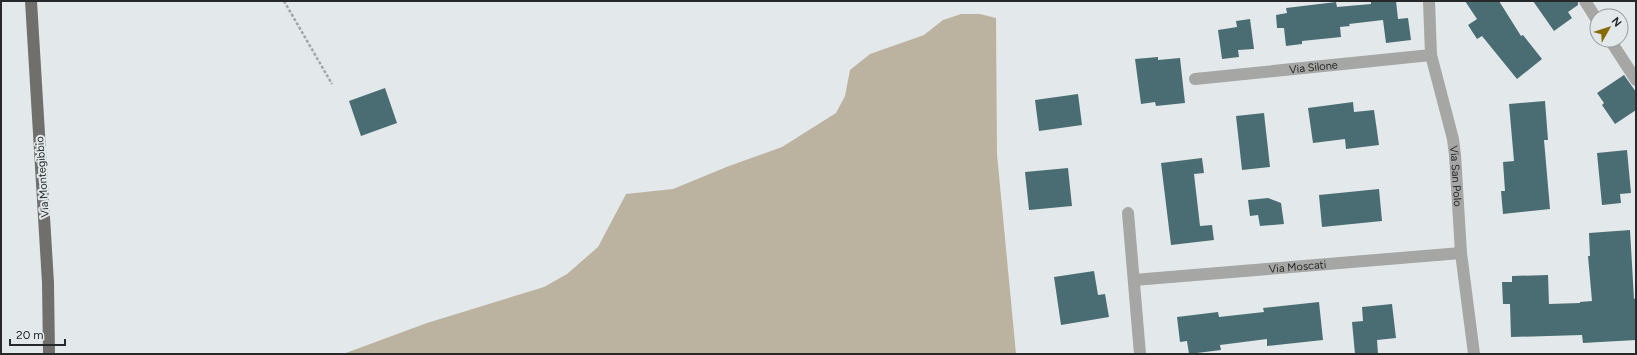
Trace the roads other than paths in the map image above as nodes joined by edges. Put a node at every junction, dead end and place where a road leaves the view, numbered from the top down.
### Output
1 (1429, 1) edge
2 (28, 2) edge
3 (1615, 48) edge
4 (1431, 55) junction
5 (1196, 79) dead end
6 (1636, 80) edge
7 (1128, 213) dead end
8 (1461, 253) junction
9 (1134, 280) junction
10 (50, 354) edge
11 (1140, 354) edge
12 (1474, 354) edge

1 - 4 street, Via San Polo
2 - 10 main road, Via Montegibbio
3 - 6 street
4 - 5 street, Via Silone
4 - 8 street, Via San Polo
7 - 9 street
8 - 9 street, Via Moscati
8 - 12 street, Via San Polo
9 - 11 street

